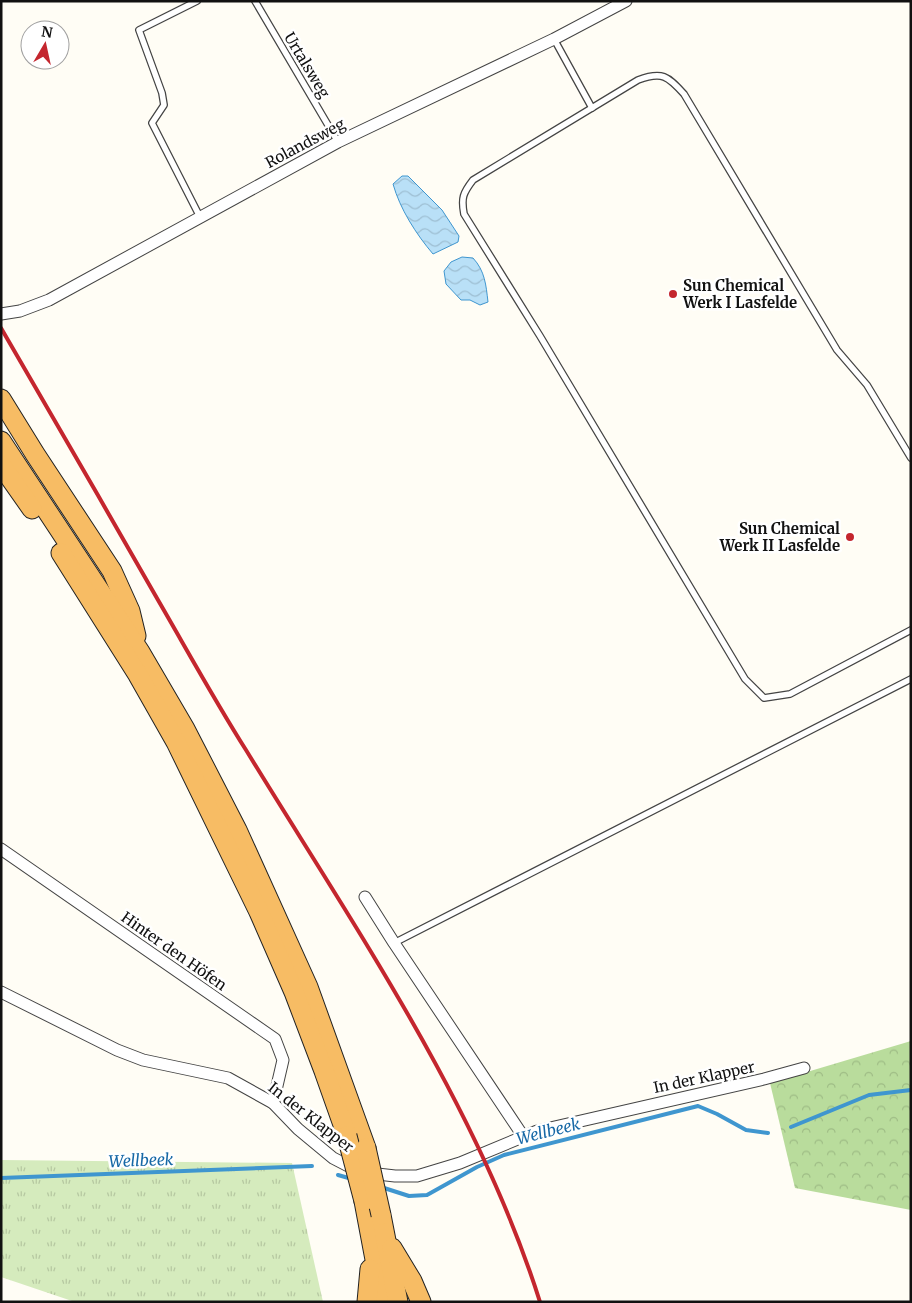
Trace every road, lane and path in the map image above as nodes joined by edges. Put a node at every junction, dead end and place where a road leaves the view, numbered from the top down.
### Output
1 (197, 1) edge
2 (254, 1) edge
3 (626, 1) edge
4 (554, 39) junction
5 (592, 108) junction
6 (338, 142) junction
7 (200, 217) junction
8 (1, 314) edge
9 (1, 399) edge
10 (1, 441) edge
11 (911, 458) edge
12 (1, 465) edge
13 (911, 630) edge
14 (140, 652) junction
15 (911, 679) edge
16 (1, 849) edge
17 (365, 896) dead end
18 (394, 943) junction
19 (1, 992) edge
20 (804, 1068) dead end
21 (274, 1104) junction
22 (523, 1136) junction
23 (379, 1243) junction
24 (367, 1302) edge
25 (383, 1302) edge
26 (398, 1302) edge
27 (421, 1302) edge

1 - 7 lane
2 - 6 lane, Urtalsweg
3 - 4 street, Rolandsweg
4 - 5 lane
4 - 6 street, Rolandsweg
5 - 11 lane
5 - 13 lane
6 - 7 street, Rolandsweg
7 - 8 street, Rolandsweg
9 - 14 highway
10 - 14 highway
12 - 23 highway, bridge
14 - 23 highway, bridge
15 - 18 lane
16 - 21 street, Hinter den Höfen
17 - 18 street
18 - 22 street
19 - 21 street, In der Klapper
20 - 22 street, In der Klapper
21 - 22 street, In der Klapper
23 - 24 highway
23 - 25 highway
23 - 26 highway
23 - 27 highway

